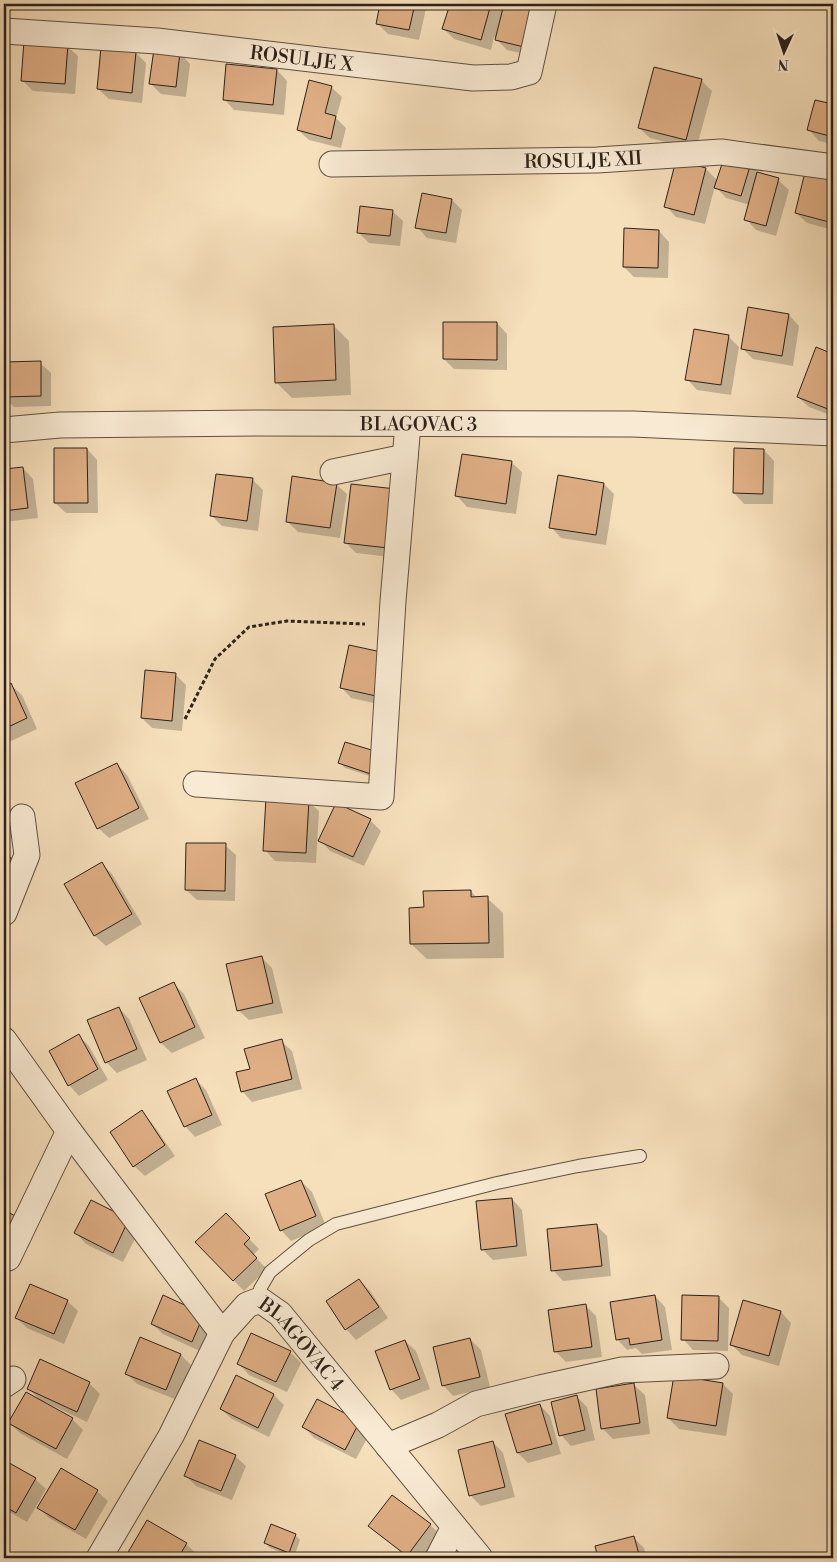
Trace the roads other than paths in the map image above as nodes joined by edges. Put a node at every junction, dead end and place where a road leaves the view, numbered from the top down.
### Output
1 (544, 4) edge
2 (4, 31) edge
3 (332, 164) dead end
4 (833, 167) edge
5 (408, 424) junction
6 (4, 430) edge
7 (833, 433) edge
8 (405, 457) junction
9 (333, 472) dead end
10 (196, 784) dead end
11 (22, 817) dead end
12 (4, 913) edge
13 (4, 1040) edge
14 (69, 1130) junction
15 (640, 1156) dead end
16 (8, 1258) dead end
17 (260, 1300) junction
18 (222, 1333) junction
19 (716, 1366) dead end
20 (388, 1446) junction
21 (454, 1527) junction
22 (99, 1558) edge
23 (438, 1558) edge
24 (480, 1558) edge

1 - 2 street, ROSULJE X
3 - 4 street, ROSULJE XII
5 - 6 street, BLAGOVAC 3
5 - 7 street, BLAGOVAC 3
5 - 8 street
8 - 9 street
8 - 10 street
11 - 12 street
13 - 14 street
14 - 16 street
14 - 18 street
15 - 17 lane
17 - 18 street, BLAGOVAC 4
17 - 20 street, BLAGOVAC 4
18 - 22 street, BLAGOVAC 4
19 - 20 street
20 - 21 street, BLAGOVAC 4
21 - 23 street
21 - 24 street, BLAGOVAC 4

